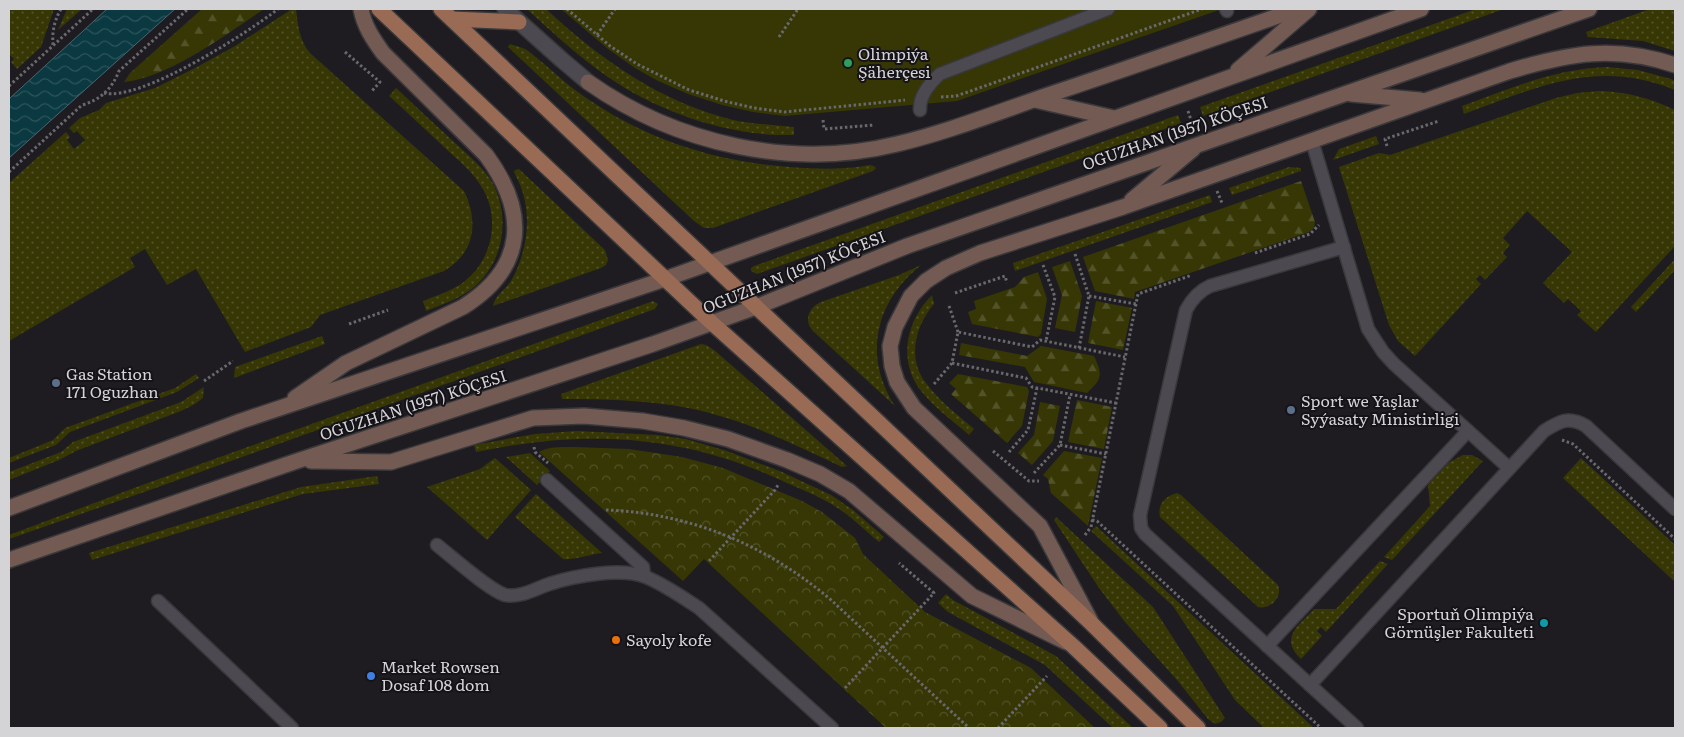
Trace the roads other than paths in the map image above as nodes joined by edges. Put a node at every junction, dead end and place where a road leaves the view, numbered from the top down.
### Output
1 (360, 9) edge
2 (379, 9) edge
3 (505, 9) edge
4 (1108, 9) edge
5 (1298, 9) edge
6 (1309, 9) edge
7 (1421, 9) edge
8 (1589, 9) edge
9 (446, 14) edge
10 (519, 22) junction
11 (1675, 66) edge
12 (1232, 76) junction
13 (588, 82) joint
14 (1344, 93) junction
15 (1034, 100) junction
16 (1424, 101) junction
17 (921, 104) road end
18 (1114, 118) junction
19 (1312, 141) junction
20 (1200, 143) junction
21 (1123, 207) junction
22 (1344, 246) junction
23 (710, 263) junction
24 (666, 279) junction
25 (756, 307) junction
26 (712, 323) junction
27 (280, 408) junction
28 (1468, 431) junction
29 (297, 461) junction
30 (1510, 468) junction
31 (547, 480) dead end
32 (9, 508) edge
33 (1675, 509) edge
34 (437, 545) dead end
35 (9, 560) edge
36 (644, 576) junction
37 (158, 601) dead end
38 (1091, 623) junction
39 (1073, 646) junction
40 (1267, 646) junction
41 (1310, 685) junction
42 (292, 728) edge
43 (832, 728) edge
44 (1160, 728) edge
45 (1198, 728) edge
46 (1357, 728) edge

1 - 27 main road
2 - 24 main road
3 - 10 street
4 - 17 lane
5 - 15 main road
6 - 12 main road
7 - 12 main road, OGUZHAN (1957) KÖÇESI
8 - 14 main road, OGUZHAN (1957) KÖÇESI
9 - 10 main road
9 - 23 main road
10 - 13 street
11 - 16 main road
12 - 18 main road, OGUZHAN (1957) KÖÇESI
13 - 15 main road
14 - 16 main road
14 - 20 main road, OGUZHAN (1957) KÖÇESI
15 - 18 main road
16 - 19 main road
18 - 23 main road, OGUZHAN (1957) KÖÇESI
19 - 21 main road
19 - 22 lane
20 - 21 main road
20 - 25 main road, OGUZHAN (1957) KÖÇESI
21 - 38 main road
22 - 28 lane
22 - 40 lane
23 - 24 main road, OGUZHAN (1957) KÖÇESI
23 - 25 main road
24 - 26 main road
24 - 27 main road, OGUZHAN (1957) KÖÇESI
25 - 26 main road, OGUZHAN (1957) KÖÇESI
25 - 38 main road
26 - 29 main road, OGUZHAN (1957) KÖÇESI
26 - 39 main road
27 - 32 main road, OGUZHAN (1957) KÖÇESI
28 - 30 lane
28 - 40 lane
29 - 35 main road, OGUZHAN (1957) KÖÇESI
29 - 39 main road
30 - 33 lane
30 - 41 lane
31 - 36 lane
34 - 36 lane
36 - 43 lane
37 - 42 lane
38 - 45 main road
39 - 44 main road
40 - 41 lane
41 - 46 lane

